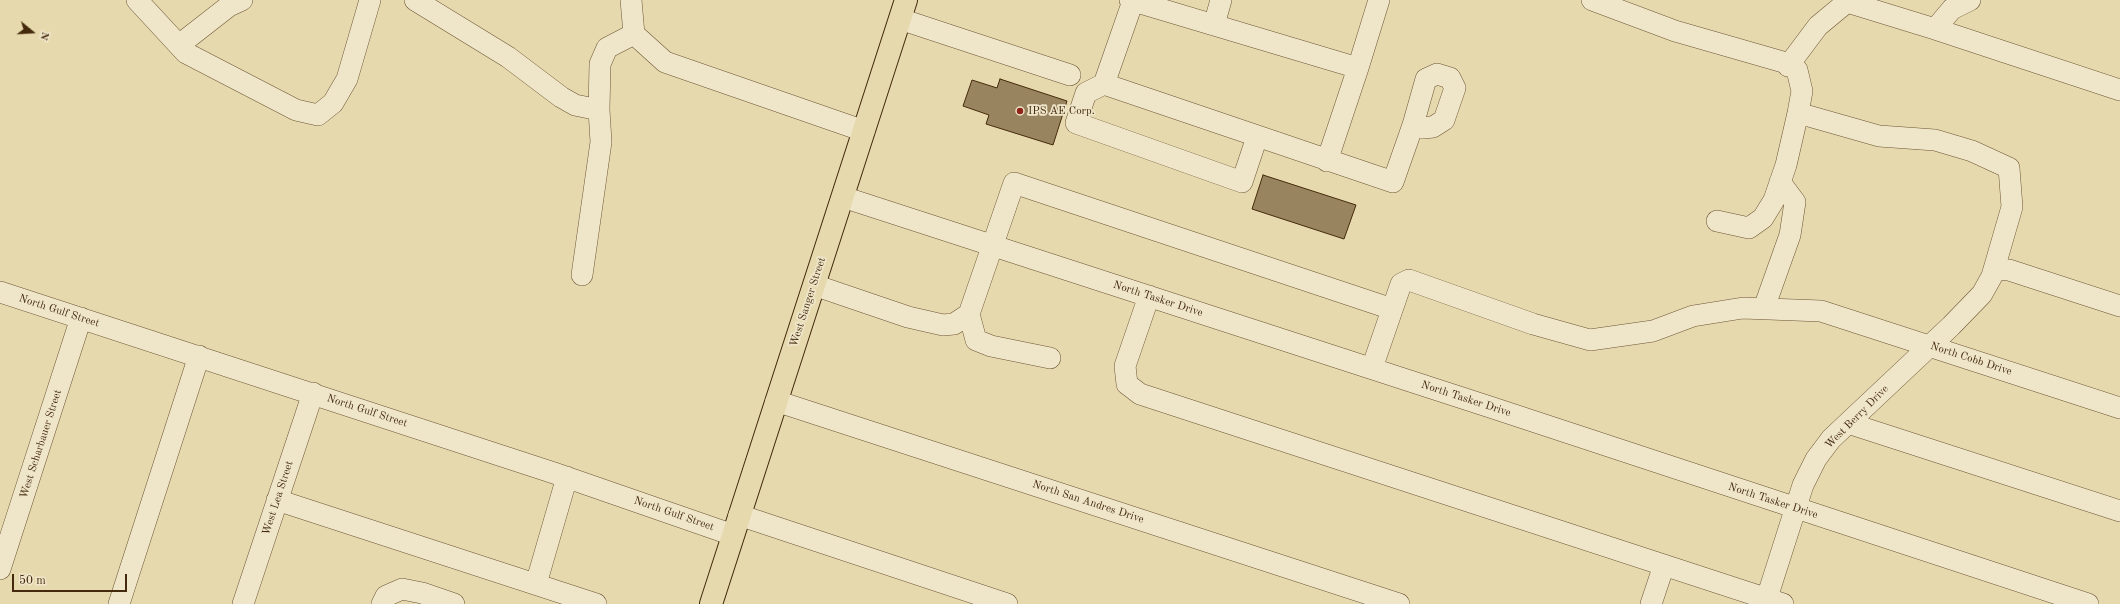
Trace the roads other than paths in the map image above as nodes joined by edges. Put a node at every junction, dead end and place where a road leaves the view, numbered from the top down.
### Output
1 (137, 0) edge
2 (242, 0) edge
3 (370, 0) edge
4 (415, 0) edge
5 (631, 0) edge
6 (1132, 0) edge
7 (1221, 0) edge
8 (1379, 0) edge
9 (1592, 0) edge
10 (1970, 0) edge
11 (903, 9) edge
12 (1214, 25) junction
13 (1935, 29) junction
14 (634, 34) junction
15 (179, 45) junction
16 (1788, 66) junction
17 (1358, 68) junction
18 (1070, 75) dead end
19 (1104, 84) junction
20 (2120, 90) edge
21 (599, 110) junction
22 (1798, 113) junction
23 (1413, 125) dead end
24 (864, 131) junction
25 (1257, 137) junction
26 (1327, 161) junction
27 (1780, 182) junction
28 (843, 197) junction
29 (1717, 221) dead end
30 (993, 246) junction
31 (1996, 265) junction
32 (582, 275) dead end
33 (814, 285) junction
34 (0, 292) edge
35 (1149, 296) junction
36 (2120, 306) edge
37 (1764, 308) junction
38 (1392, 309) junction
39 (969, 314) junction
40 (81, 318) junction
41 (1930, 346) junction
42 (200, 356) junction
43 (1050, 358) dead end
44 (1372, 368) junction
45 (313, 393) junction
46 (776, 401) junction
47 (2120, 408) edge
48 (1848, 423) junction
49 (566, 477) junction
50 (277, 500) junction
51 (1796, 509) junction
52 (2120, 511) edge
53 (736, 525) junction
54 (1664, 565) junction
55 (0, 569) edge
56 (546, 593) edge
57 (1772, 602) edge
58 (119, 604) edge
59 (243, 604) edge
60 (382, 604) edge
61 (454, 604) edge
62 (596, 604) edge
63 (711, 604) edge
64 (1007, 604) edge
65 (1399, 604) edge
66 (1651, 604) edge
67 (2088, 604) edge

1 - 15 street
2 - 15 street
3 - 15 street
4 - 21 street
5 - 14 street
6 - 12 street
6 - 19 street
7 - 12 street
8 - 17 street
9 - 16 street
10 - 13 street
11 - 18 street
11 - 24 main road, West Sanger Street
12 - 17 street
13 - 16 street
13 - 20 street
14 - 21 street
14 - 24 street
16 - 22 street
17 - 26 street
19 - 25 street
19 - 25 street
21 - 32 street
22 - 27 street
22 - 31 street, West Berry Drive
23 - 26 street
24 - 28 main road, West Sanger Street
25 - 26 street
27 - 29 street
27 - 37 street
28 - 30 street, North Tasker Drive
28 - 33 main road, West Sanger Street
30 - 35 street, North Tasker Drive
30 - 38 street
30 - 39 street
31 - 36 street
31 - 41 street, West Berry Drive
33 - 39 street
33 - 46 main road, West Sanger Street
34 - 40 street, North Gulf Street
35 - 44 street, North Tasker Drive
35 - 54 street
37 - 38 street, North Cobb Drive
37 - 41 street, North Cobb Drive
38 - 44 street, North Cobb Drive
39 - 43 street
40 - 42 street, North Gulf Street
40 - 55 street, West Scharbauer Street
41 - 47 street, North Cobb Drive
41 - 48 street, West Berry Drive
42 - 45 street, North Gulf Street
42 - 58 street
44 - 51 street, North Tasker Drive
45 - 49 street, North Gulf Street
45 - 50 street, West Lea Street
46 - 53 main road, West Sanger Street
46 - 65 street, North San Andres Drive
48 - 51 street, West Berry Drive
48 - 52 street
49 - 53 street, North Gulf Street
49 - 56 street
50 - 56 street
50 - 59 street, West Lea Street
51 - 57 street, West Berry Drive
51 - 67 street, North Tasker Drive
53 - 63 main road, West Sanger Street
53 - 64 street, North Gulf Street
54 - 57 street
54 - 66 street
56 - 62 street
60 - 61 street

